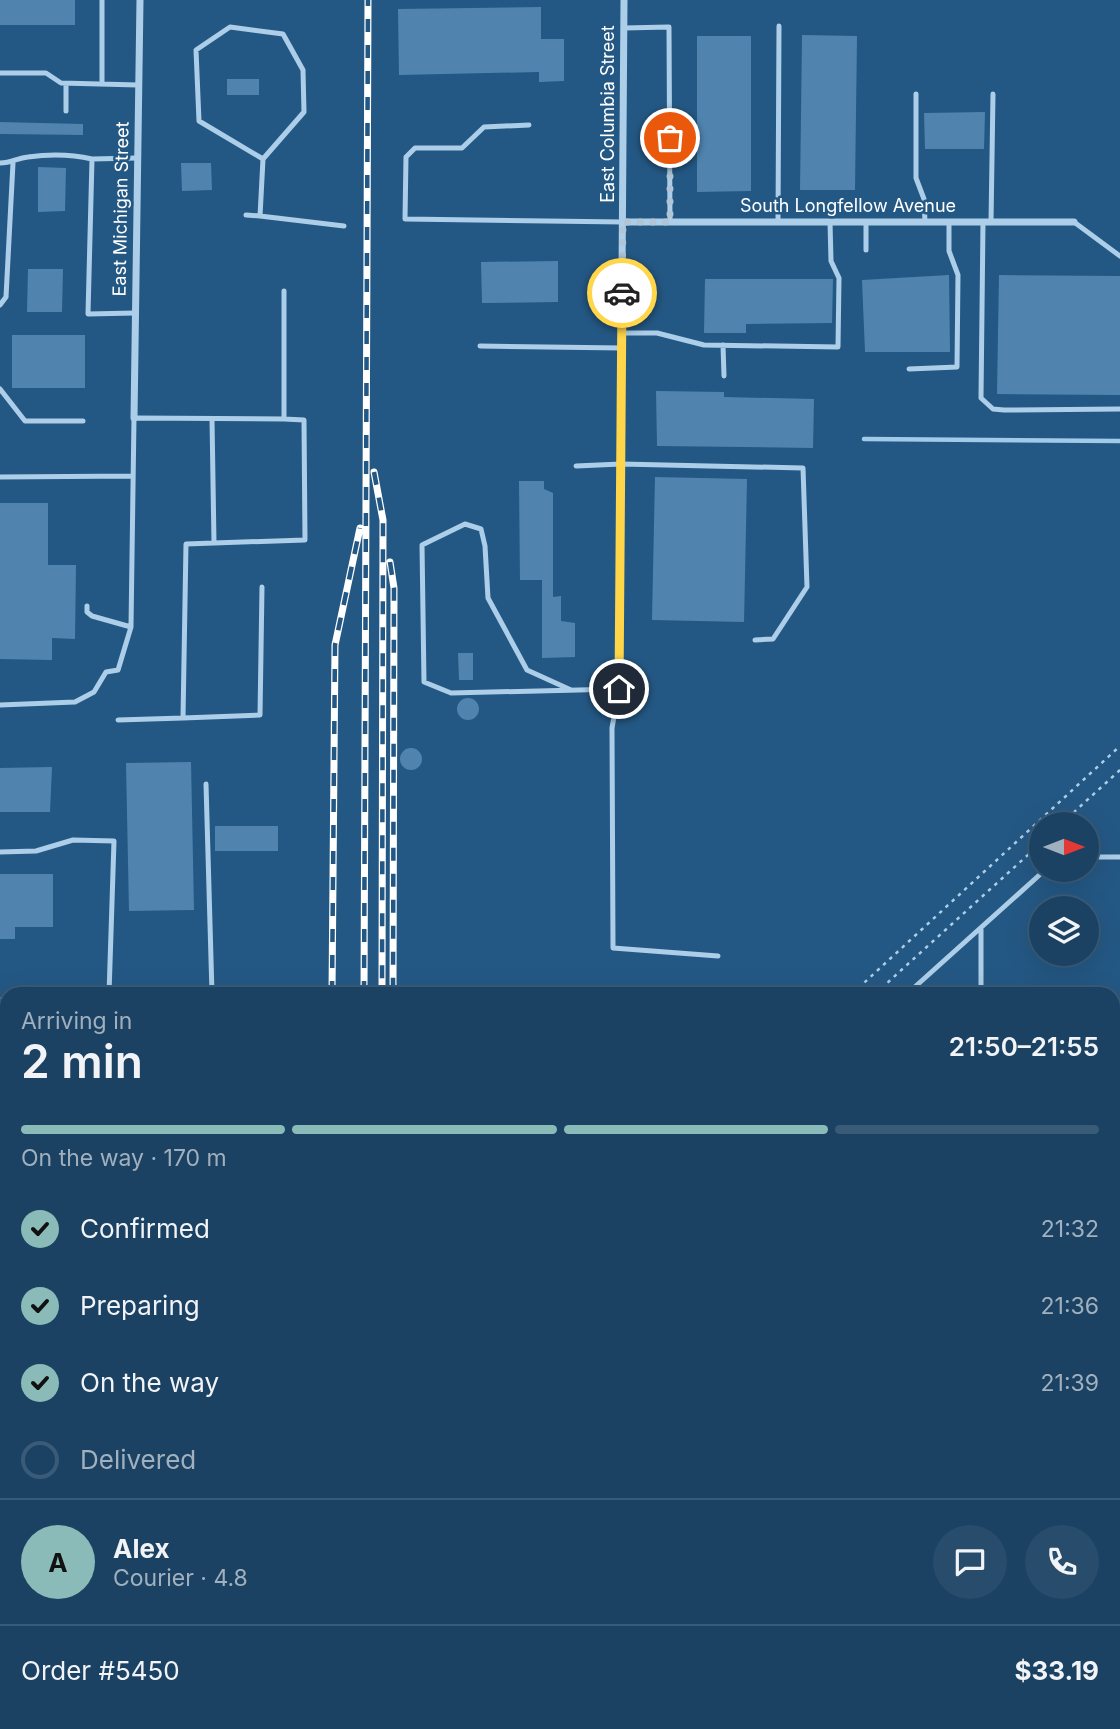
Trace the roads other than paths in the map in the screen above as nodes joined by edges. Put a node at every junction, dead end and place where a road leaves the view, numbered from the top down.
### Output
1 (102, 0) edge
2 (140, 0) edge
3 (624, 0) edge
4 (779, 26) dead end
5 (624, 28) junction
6 (0, 73) edge
7 (66, 83) junction
8 (103, 84) junction
9 (138, 85) junction
10 (916, 94) dead end
11 (993, 94) dead end
12 (66, 111) dead end
13 (529, 125) dead end
14 (138, 158) junction
15 (92, 159) junction
16 (263, 159) junction
17 (0, 163) edge
18 (13, 163) junction
19 (246, 215) dead end
20 (260, 216) junction
21 (623, 222) junction
22 (670, 222) junction
23 (778, 222) junction
24 (830, 222) junction
25 (866, 222) junction
26 (925, 222) junction
27 (949, 222) junction
28 (987, 222) junction
29 (1074, 222) joint
30 (344, 226) dead end
31 (866, 250) dead end
32 (1120, 256) edge
33 (284, 291) dead end
34 (0, 305) edge
35 (135, 313) junction
36 (622, 333) junction
37 (723, 345) junction
38 (480, 346) dead end
39 (622, 348) junction
40 (909, 369) dead end
41 (724, 376) dead end
42 (0, 389) edge
43 (1120, 409) edge
44 (134, 418) junction
45 (212, 419) junction
46 (284, 419) junction
47 (83, 421) dead end
48 (621, 464) junction
49 (576, 466) dead end
50 (0, 477) edge
51 (133, 477) junction
52 (214, 543) junction
53 (262, 587) dead end
54 (87, 606) dead end
55 (131, 627) junction
56 (755, 640) dead end
57 (619, 689) junction
58 (571, 690) junction
59 (0, 705) edge
60 (183, 718) junction
61 (118, 720) dead end
62 (206, 784) dead end
63 (0, 852) edge
64 (1099, 857) edge
65 (1120, 857) edge
66 (1032, 882) edge
67 (981, 928) junction
68 (718, 956) dead end
69 (109, 987) edge
70 (212, 987) edge
71 (915, 987) edge
72 (981, 987) edge

1 - 8 lane
2 - 9 street, East Michigan Street
3 - 5 street, East Columbia Street
4 - 23 lane
5 - 21 street, East Columbia Street
5 - 22 lane
6 - 7 lane
7 - 8 lane
7 - 12 lane
8 - 9 lane
9 - 14 street, East Michigan Street
10 - 26 lane
11 - 28 lane
13 - 21 lane
14 - 15 lane
14 - 35 street, East Michigan Street
15 - 18 lane
15 - 35 lane
16 - 16 lane
16 - 20 lane
17 - 18 lane
18 - 34 lane
19 - 20 lane
20 - 30 lane
21 - 22 street, South Longfellow Avenue
21 - 36 street, East Columbia Street
22 - 23 street, South Longfellow Avenue
23 - 24 street, South Longfellow Avenue
24 - 25 street, South Longfellow Avenue
24 - 37 lane
25 - 26 street, South Longfellow Avenue
25 - 31 lane
26 - 27 street, South Longfellow Avenue
27 - 28 street, South Longfellow Avenue
27 - 40 lane
28 - 29 street, South Longfellow Avenue
28 - 43 lane
29 - 32 lane
33 - 46 lane
35 - 44 street, East Michigan Street
36 - 37 lane
36 - 39 street, East Columbia Street
37 - 41 lane
38 - 39 lane
39 - 48 street, East Columbia Street
42 - 47 lane
44 - 45 lane
44 - 51 lane
45 - 46 lane
45 - 52 lane
46 - 52 lane
48 - 49 lane
48 - 56 lane
48 - 57 street, East Columbia Street
50 - 51 lane
51 - 55 lane
52 - 60 lane
53 - 60 lane
54 - 55 lane
55 - 59 lane
57 - 58 lane
57 - 68 lane
58 - 58 lane
60 - 61 lane
62 - 70 lane
63 - 69 lane
64 - 65 lane
66 - 67 lane
67 - 71 lane
67 - 72 lane

